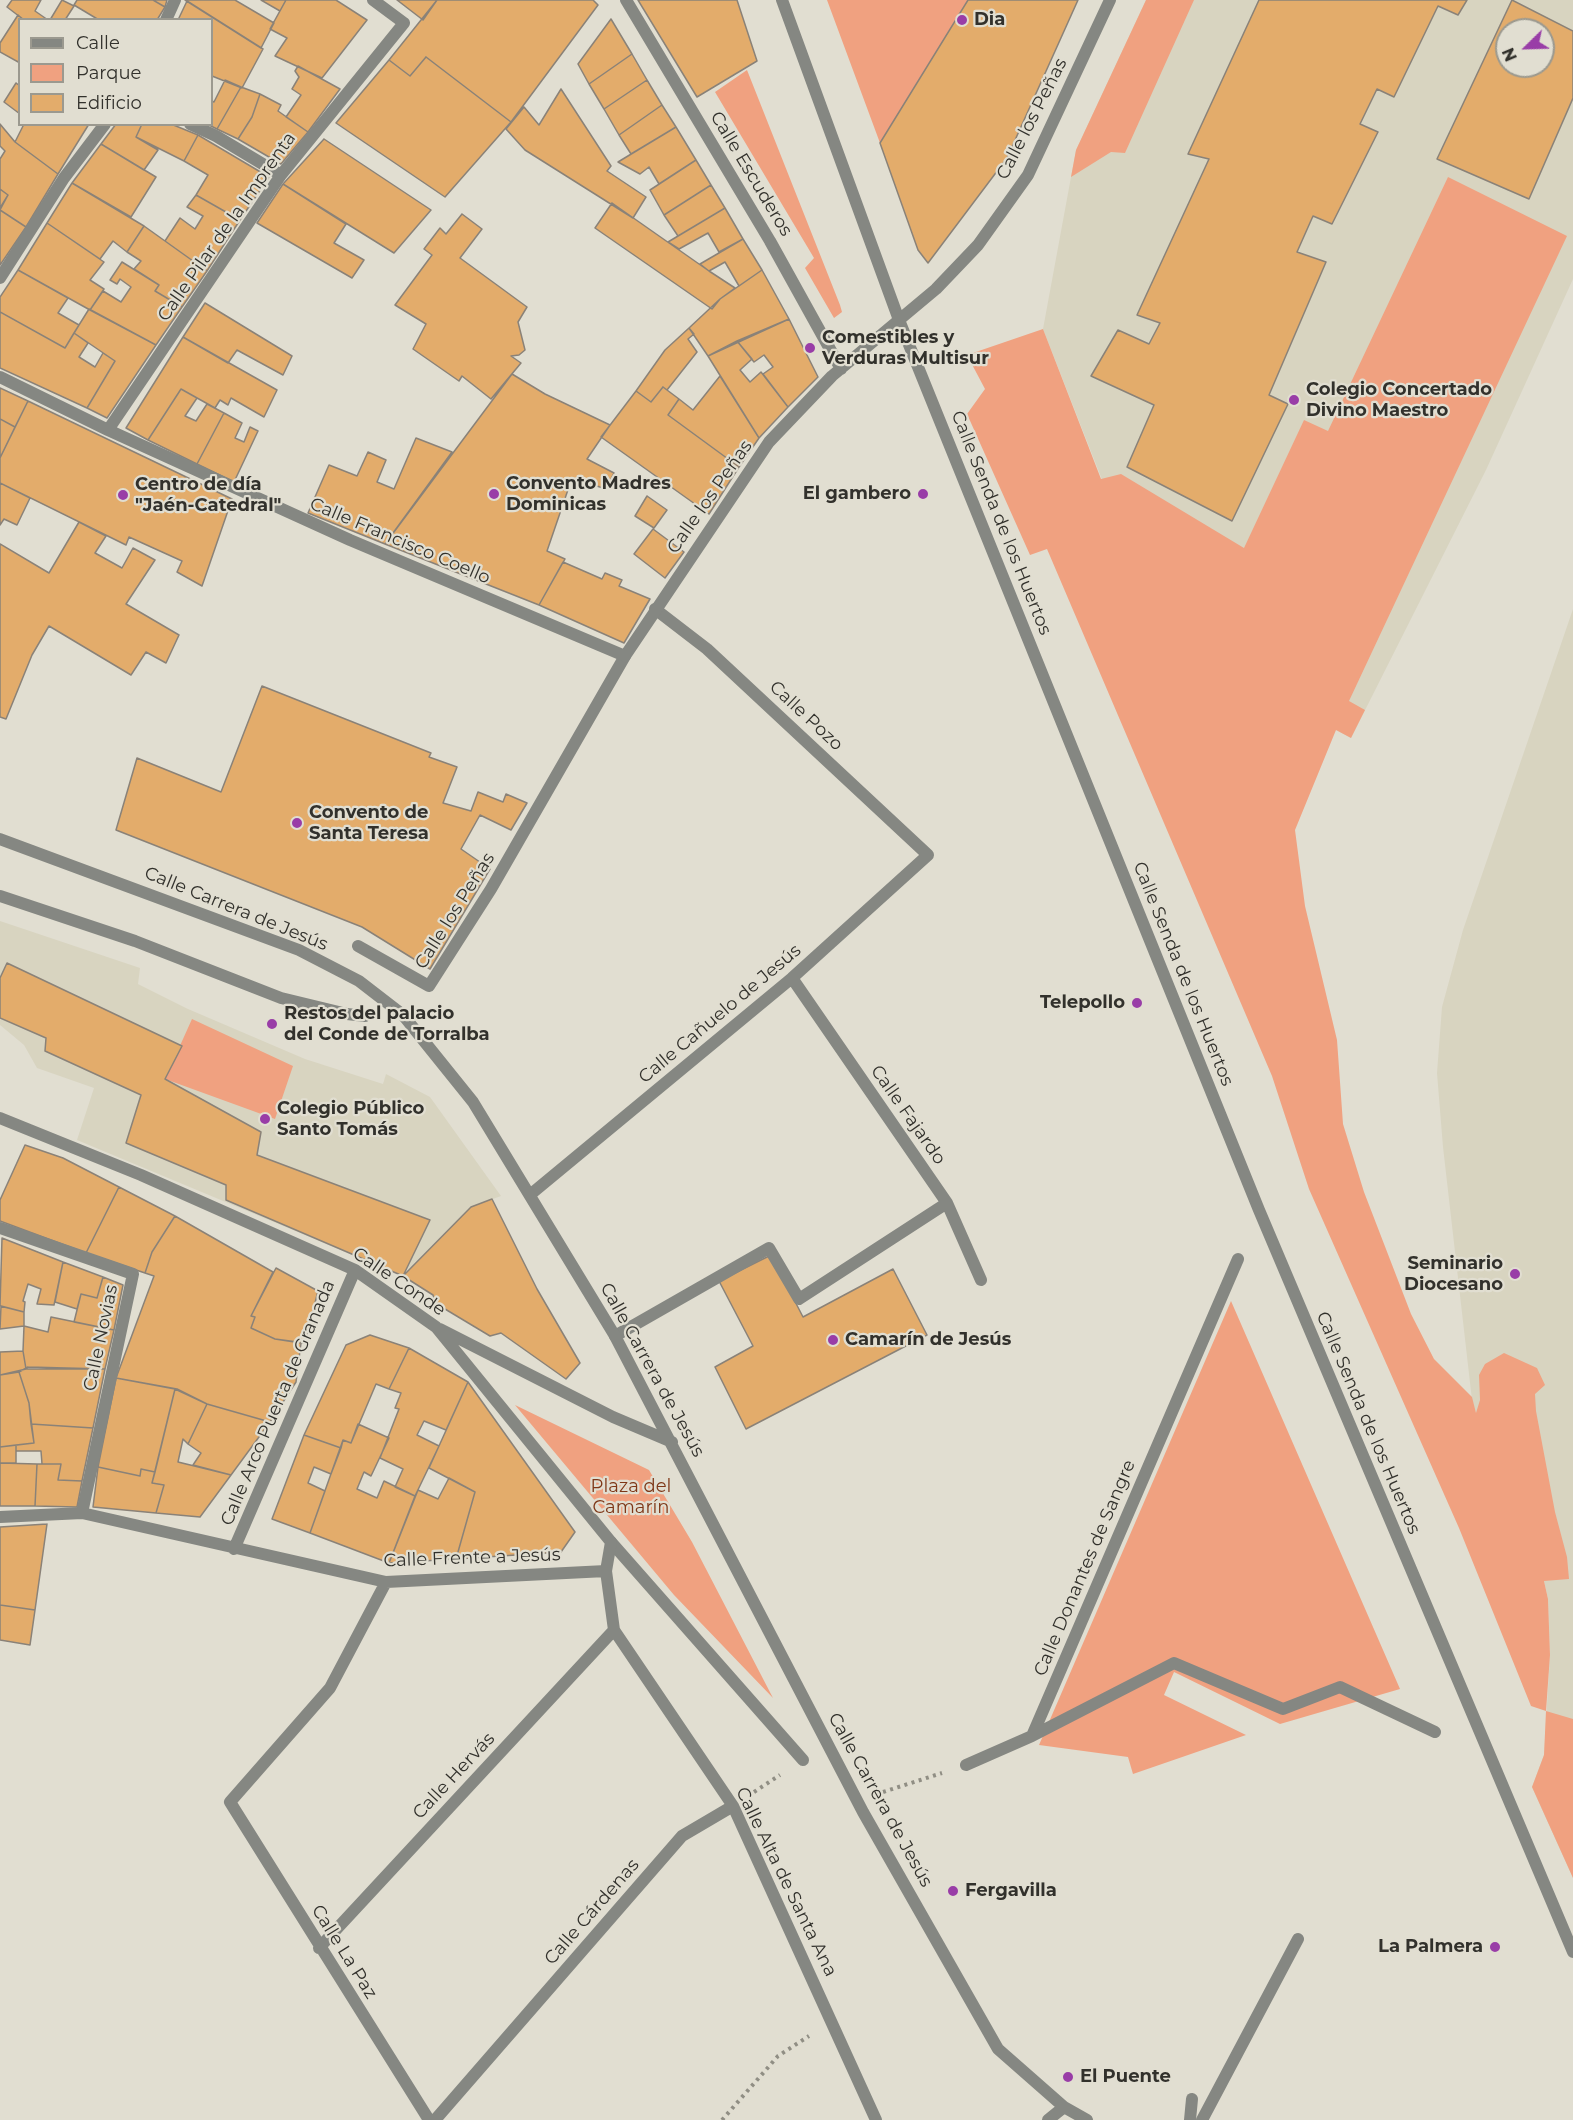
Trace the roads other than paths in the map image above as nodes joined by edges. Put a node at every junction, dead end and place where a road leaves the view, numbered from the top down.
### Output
1 (175, 0) edge
2 (373, 0) edge
3 (626, 0) edge
4 (782, 0) edge
5 (1110, 0) edge
6 (167, 18) edge
7 (103, 126) edge
8 (194, 126) edge
9 (281, 175) junction
10 (0, 278) edge
11 (899, 320) junction
12 (842, 369) junction
13 (0, 377) edge
14 (108, 430) junction
15 (655, 609) junction
16 (625, 656) junction
17 (0, 839) edge
18 (928, 855) joint
19 (0, 896) edge
20 (358, 946) dead end
21 (792, 978) junction
22 (365, 1016) dead end
23 (0, 1118) edge
24 (531, 1194) junction
25 (947, 1203) junction
26 (0, 1228) edge
27 (1238, 1259) dead end
28 (355, 1270) junction
29 (981, 1280) dead end
30 (436, 1327) junction
31 (615, 1336) junction
32 (672, 1442) junction
33 (82, 1512) junction
34 (0, 1517) edge
35 (611, 1542) junction
36 (234, 1549) junction
37 (606, 1571) junction
38 (386, 1582) junction
39 (615, 1630) junction
40 (1435, 1732) dead end
41 (1032, 1736) junction
42 (803, 1760) road end
43 (966, 1766) road end
44 (733, 1806) junction
45 (1298, 1939) dead end
46 (319, 1948) junction
47 (1573, 1952) edge
48 (1192, 2099) dead end
49 (865, 2100) junction
50 (1064, 2107) junction
51 (429, 2120) edge
52 (435, 2120) edge
53 (876, 2120) edge
54 (881, 2120) edge
55 (1047, 2120) edge
56 (1087, 2120) edge
57 (1190, 2120) edge
58 (1202, 2120) edge

1 - 6 street
2 - 9 street, Calle Pilar de la Imprenta
3 - 12 street, Calle Escuderos
4 - 11 street, Calle Senda de los Huertos
5 - 11 street, Calle los Peñas
7 - 10 street
8 - 9 street
9 - 14 street, Calle Pilar de la Imprenta
11 - 12 street, Calle los Peñas
11 - 47 street, Calle Senda de los Huertos
12 - 15 street, Calle los Peñas
13 - 14 street, Calle Francisco Coello
14 - 16 street, Calle Francisco Coello
15 - 16 street, Calle los Peñas
15 - 18 street, Calle Pozo
16 - 20 street, Calle los Peñas
17 - 24 street, Calle Carrera de Jesús
18 - 21 street, Calle Cañuelo de Jesús
19 - 22 street
21 - 24 street, Calle Cañuelo de Jesús
21 - 25 street, Calle Fajardo
23 - 28 street, Calle Conde
24 - 31 street, Calle Carrera de Jesús
25 - 29 street, Calle Fajardo
25 - 31 street
26 - 33 street, Calle Novias
27 - 41 street, Calle Donantes de Sangre
28 - 30 street, Calle Conde
28 - 36 street, Calle Arco Puerta de Granada
30 - 32 street
30 - 35 street, Calle Conde
31 - 32 street, Calle Carrera de Jesús
32 - 50 street, Calle Carrera de Jesús
33 - 34 street, Calle Frente a Jesús
33 - 36 street, Calle Frente a Jesús
35 - 37 street
35 - 42 street, Calle Conde
36 - 38 street, Calle Frente a Jesús
37 - 38 street, Calle Frente a Jesús
37 - 39 street, Calle Alta de Santa Ana
38 - 46 street, Calle La Paz
39 - 44 street, Calle Alta de Santa Ana
39 - 46 street, Calle Hervás
40 - 41 street
41 - 43 street
44 - 49 street, Calle Alta de Santa Ana
44 - 52 street, Calle Cárdenas
45 - 58 street
46 - 51 street, Calle La Paz
48 - 57 street
49 - 53 street, Calle Alta de Santa Ana
49 - 54 street
50 - 55 street
50 - 56 street, Calle Carrera de Jesús

